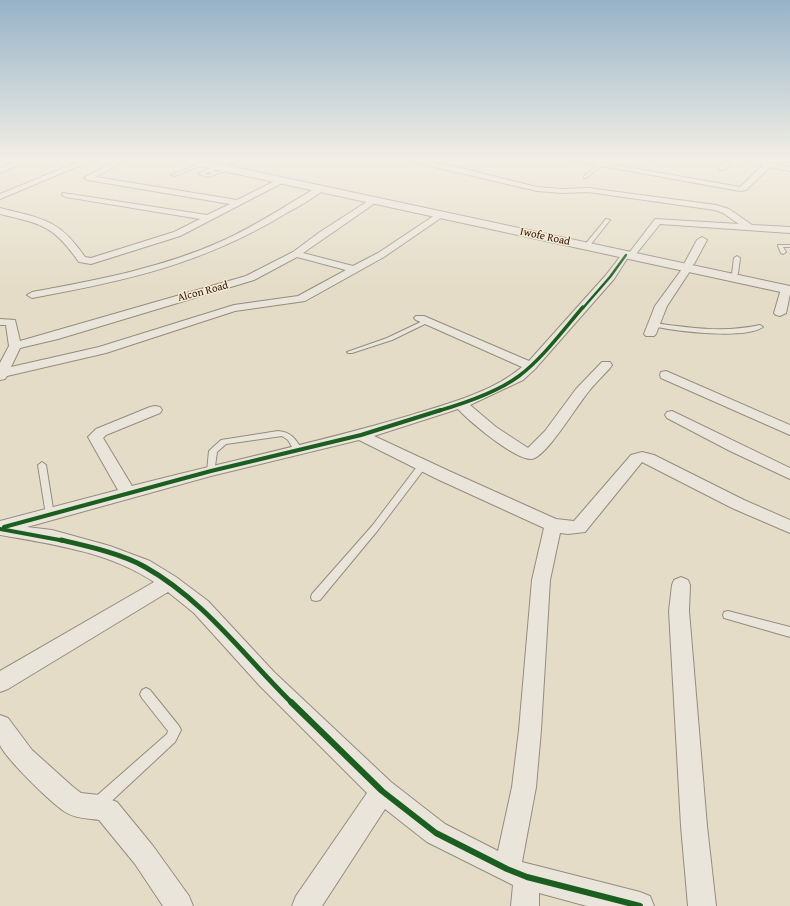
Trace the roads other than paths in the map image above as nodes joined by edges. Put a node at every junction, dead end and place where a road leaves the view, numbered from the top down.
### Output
1 (105, 201) edge
2 (229, 201) edge
3 (241, 201) edge
4 (300, 201) edge
5 (372, 201) edge
6 (380, 201) edge
7 (383, 201) edge
8 (668, 201) edge
9 (238, 203) junction
10 (0, 211) edge
11 (441, 215) junction
12 (208, 218) junction
13 (608, 220) dead end
14 (748, 226) junction
15 (790, 230) edge
16 (702, 240) dead end
17 (589, 243) junction
18 (790, 246) edge
19 (783, 252) dead end
20 (629, 253) junction
21 (296, 254) junction
22 (737, 258) dead end
23 (688, 266) junction
24 (356, 270) junction
25 (734, 274) junction
26 (789, 288) edge
27 (32, 295) dead end
28 (780, 313) dead end
29 (424, 320) joint
30 (0, 322) edge
31 (760, 327) dead end
32 (652, 329) joint
33 (15, 346) junction
34 (350, 352) dead end
35 (531, 366) junction
36 (606, 366) dead end
37 (0, 374) edge
38 (666, 375) dead end
39 (461, 404) junction
40 (155, 410) dead end
41 (672, 415) dead end
42 (790, 430) edge
43 (361, 435) junction
44 (298, 450) junction
45 (42, 465) dead end
46 (422, 466) junction
47 (211, 471) junction
48 (790, 474) edge
49 (128, 494) junction
50 (50, 515) junction
51 (554, 525) junction
52 (790, 527) edge
53 (0, 528) edge
54 (169, 582) junction
55 (681, 585) dead end
56 (316, 598) dead end
57 (728, 615) dead end
58 (790, 632) edge
59 (0, 682) edge
60 (146, 694) dead end
61 (0, 726) edge
62 (382, 791) junction
63 (94, 807) junction
64 (517, 873) junction
65 (179, 906) edge
66 (306, 906) edge
67 (525, 906) edge
68 (640, 906) edge
69 (702, 906) edge

1 - 12 street
2 - 9 street
3 - 9 street
4 - 27 street
5 - 21 street, Alcon Road
6 - 11 street, Iwofe Road
7 - 17 street, Iwofe Road
8 - 14 street
9 - 12 street
10 - 12 street
11 - 20 street, Iwofe Road
11 - 24 street
13 - 17 lane
14 - 15 street
14 - 20 street
16 - 23 street
17 - 20 street, Iwofe Road
18 - 19 lane
20 - 23 street, Iwofe Road
20 - 35 street
21 - 24 street
21 - 33 street, Alcon Road
22 - 25 lane
23 - 25 street, Iwofe Road
23 - 26 street, Iwofe Road
23 - 32 street
24 - 37 street
25 - 26 street, Iwofe Road
26 - 28 street
29 - 34 lane
29 - 35 street
30 - 33 street
31 - 32 lane
33 - 37 street
35 - 39 street
36 - 39 street
38 - 42 street
39 - 43 street
40 - 49 street
41 - 48 street
43 - 44 street
43 - 46 street
44 - 47 street
44 - 47 lane
45 - 50 lane
46 - 51 street
46 - 56 lane
47 - 49 street
49 - 50 street
50 - 53 street
51 - 52 street
51 - 64 street
53 - 54 street
54 - 59 street
54 - 62 street
55 - 69 street
57 - 58 lane
60 - 63 lane
61 - 63 street
62 - 64 street
62 - 66 street
63 - 65 street
64 - 67 street
64 - 68 street

